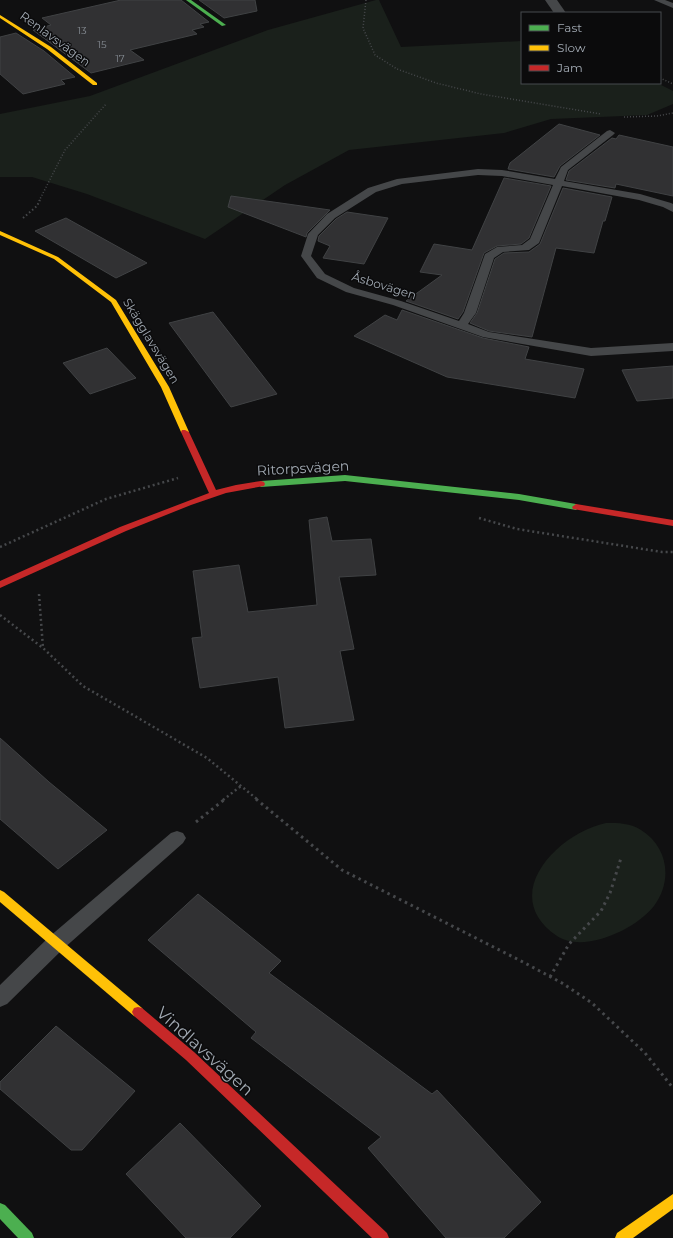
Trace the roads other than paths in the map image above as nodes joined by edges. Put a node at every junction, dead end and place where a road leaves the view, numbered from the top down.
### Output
1 (188, 0) edge
2 (551, 0) edge
3 (658, 0) edge
4 (673, 6) edge
5 (559, 12) edge
6 (0, 16) edge
7 (224, 25) dead end
8 (95, 84) road end
9 (610, 133) dead end
10 (558, 182) junction
11 (673, 209) edge
12 (1, 234) edge
13 (462, 325) junction
14 (673, 347) edge
15 (213, 493) junction
16 (673, 523) edge
17 (0, 585) edge
18 (177, 838) road end
19 (0, 895) edge
20 (56, 943) junction
21 (0, 998) edge
22 (673, 1201) edge
23 (0, 1210) edge
24 (27, 1238) edge
25 (382, 1238) edge
26 (622, 1238) edge

1 - 7 street
2 - 5 street
3 - 4 lane
6 - 8 street, Renlavsvägen
9 - 10 lane
10 - 11 lane, Åsbovägen
10 - 13 lane
10 - 13 lane, Åsbovägen
12 - 15 street, Skägglavsvägen
13 - 14 lane, Åsbovägen
15 - 16 street, Ritorpsvägen
15 - 17 street, Ritorpsvägen
18 - 20 lane
19 - 20 street, Vindlavsvägen
20 - 21 lane
20 - 25 street, Vindlavsvägen
22 - 26 street
23 - 24 street

